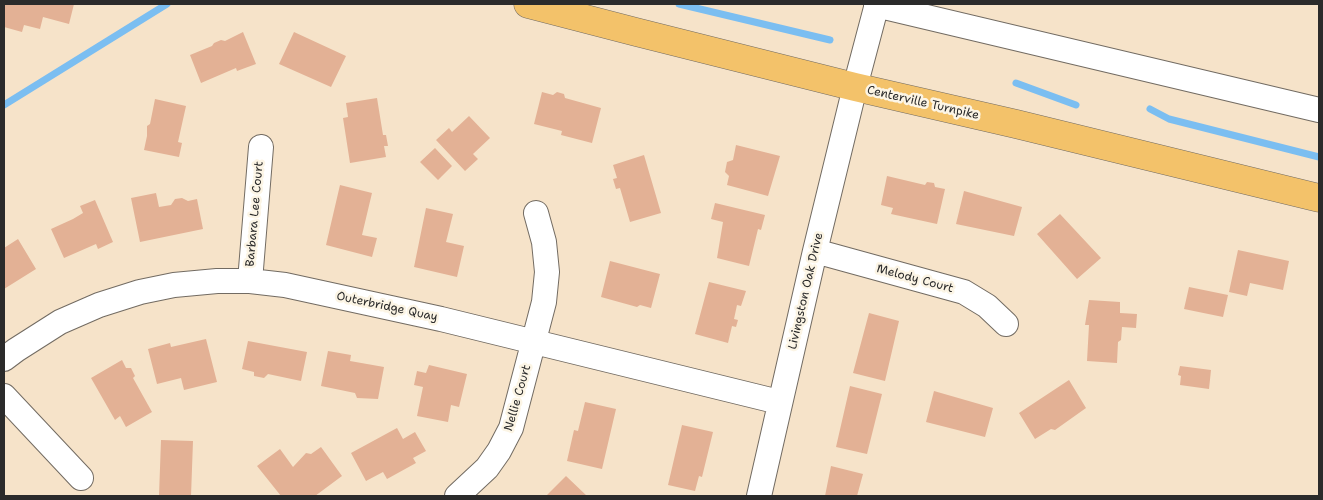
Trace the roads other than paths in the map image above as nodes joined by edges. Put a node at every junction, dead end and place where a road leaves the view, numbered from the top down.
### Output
1 (528, 4) edge
2 (877, 4) edge
3 (855, 87) junction
4 (1319, 110) edge
5 (261, 147) dead end
6 (1319, 198) edge
7 (536, 213) dead end
8 (815, 252) junction
9 (250, 281) junction
10 (1006, 324) dead end
11 (534, 341) junction
12 (4, 359) edge
13 (4, 396) edge
14 (780, 402) junction
15 (81, 478) dead end
16 (457, 496) edge
17 (759, 496) edge

1 - 3 main road, Centerville Turnpike
2 - 3 street, Livingston Oak Drive
2 - 4 street
3 - 6 main road, Centerville Turnpike
3 - 8 street, Livingston Oak Drive
5 - 9 street, Barbara Lee Court
7 - 11 street, Nellie Court
8 - 10 street, Melody Court
8 - 14 street, Livingston Oak Drive
9 - 11 street, Outerbridge Quay
9 - 12 street, Outerbridge Quay
11 - 14 street, Outerbridge Quay
11 - 16 street, Nellie Court
13 - 15 street
14 - 17 street, Livingston Oak Drive

